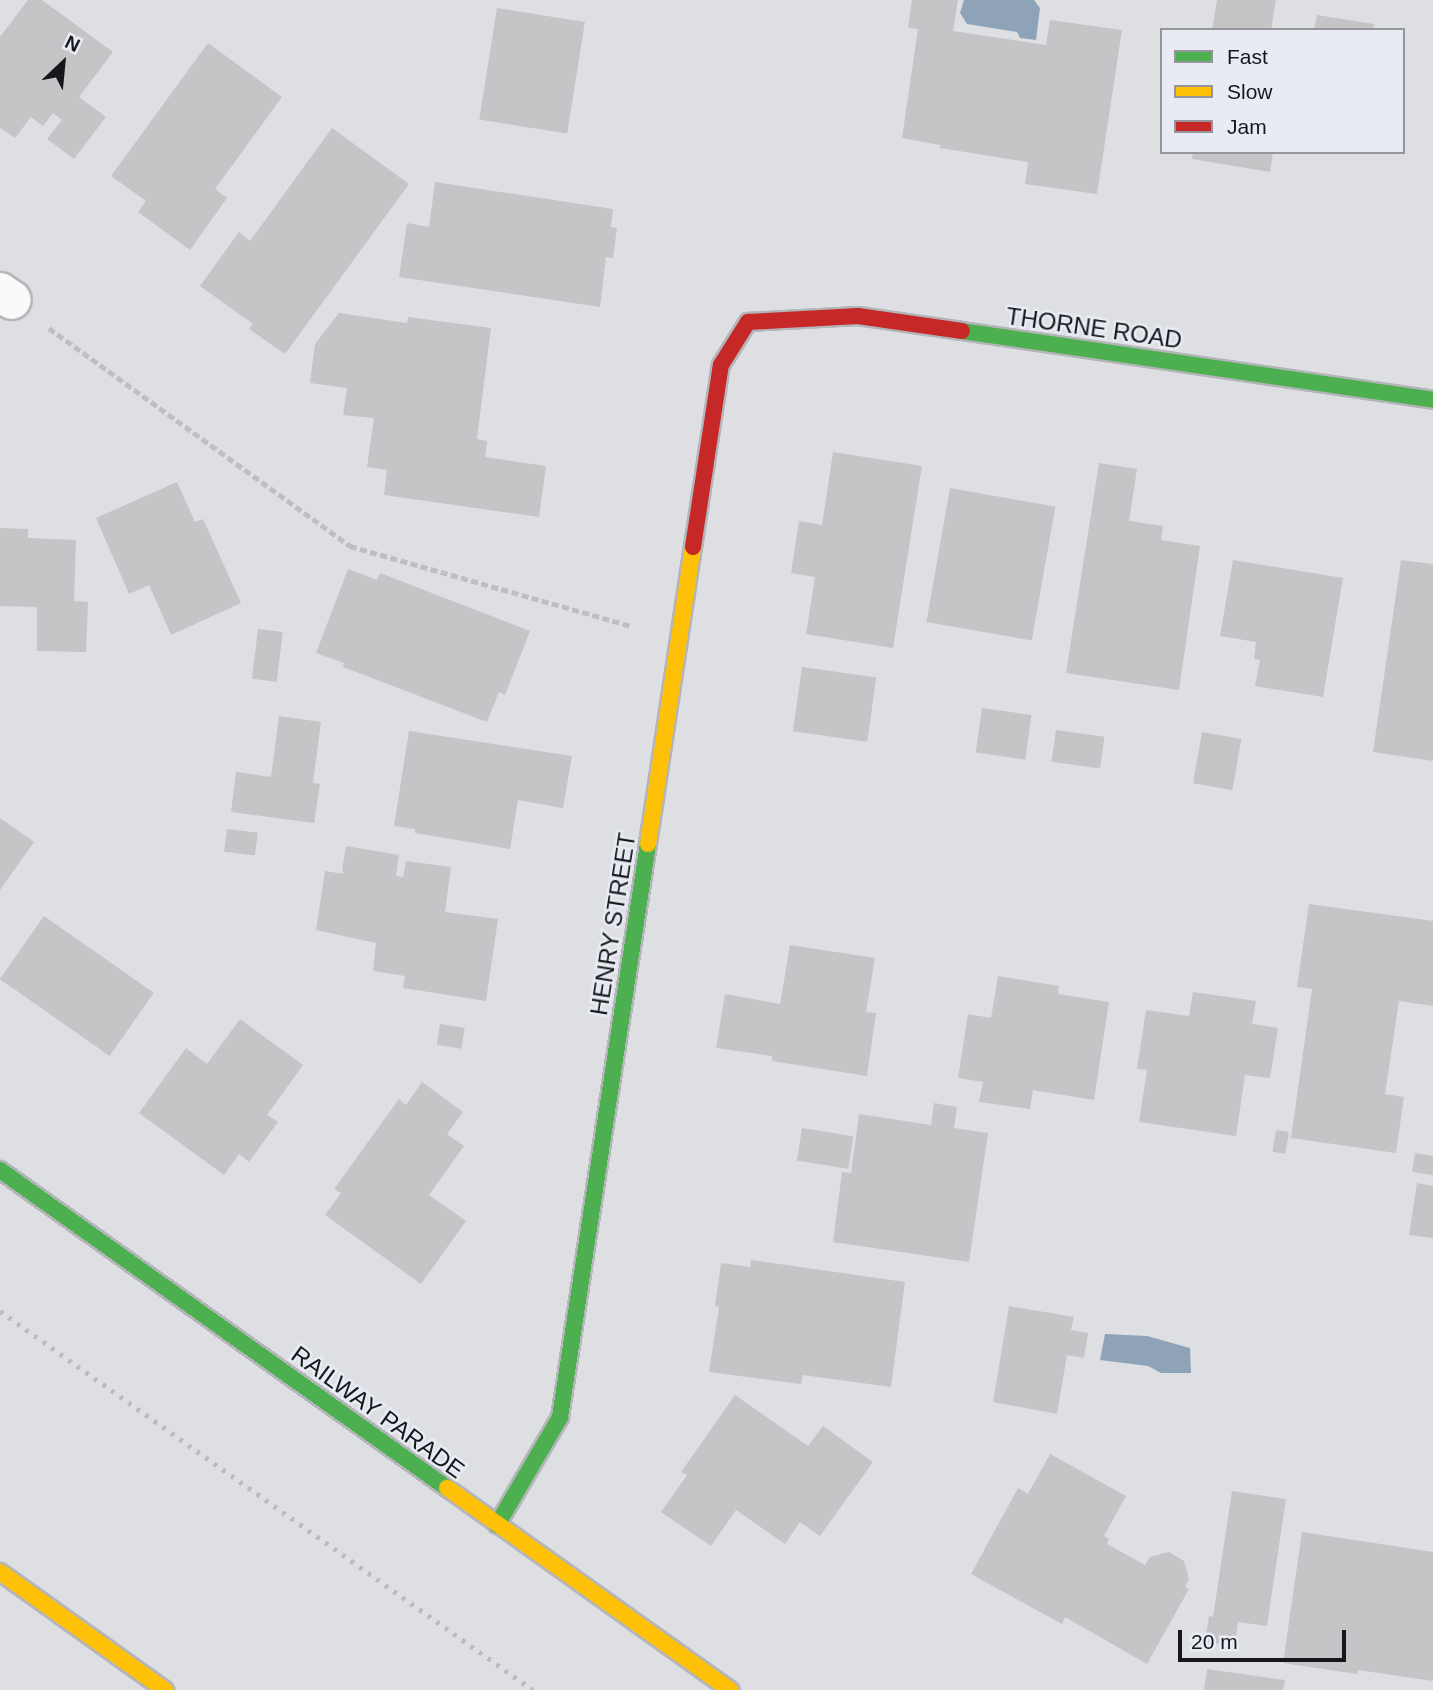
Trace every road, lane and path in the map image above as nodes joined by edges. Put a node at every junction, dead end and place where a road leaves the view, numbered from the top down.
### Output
1 (6, 296) edge
2 (748, 322) joint
3 (1433, 400) edge
4 (680, 641) junction
5 (0, 1170) edge
6 (498, 1525) junction
7 (0, 1572) edge
8 (165, 1690) edge
9 (730, 1690) edge

1 - 4 path
2 - 3 street, THORNE ROAD
2 - 4 street, HENRY STREET
4 - 6 street, HENRY STREET
5 - 6 street, RAILWAY PARADE
6 - 9 street, RAILWAY PARADE
7 - 8 street

